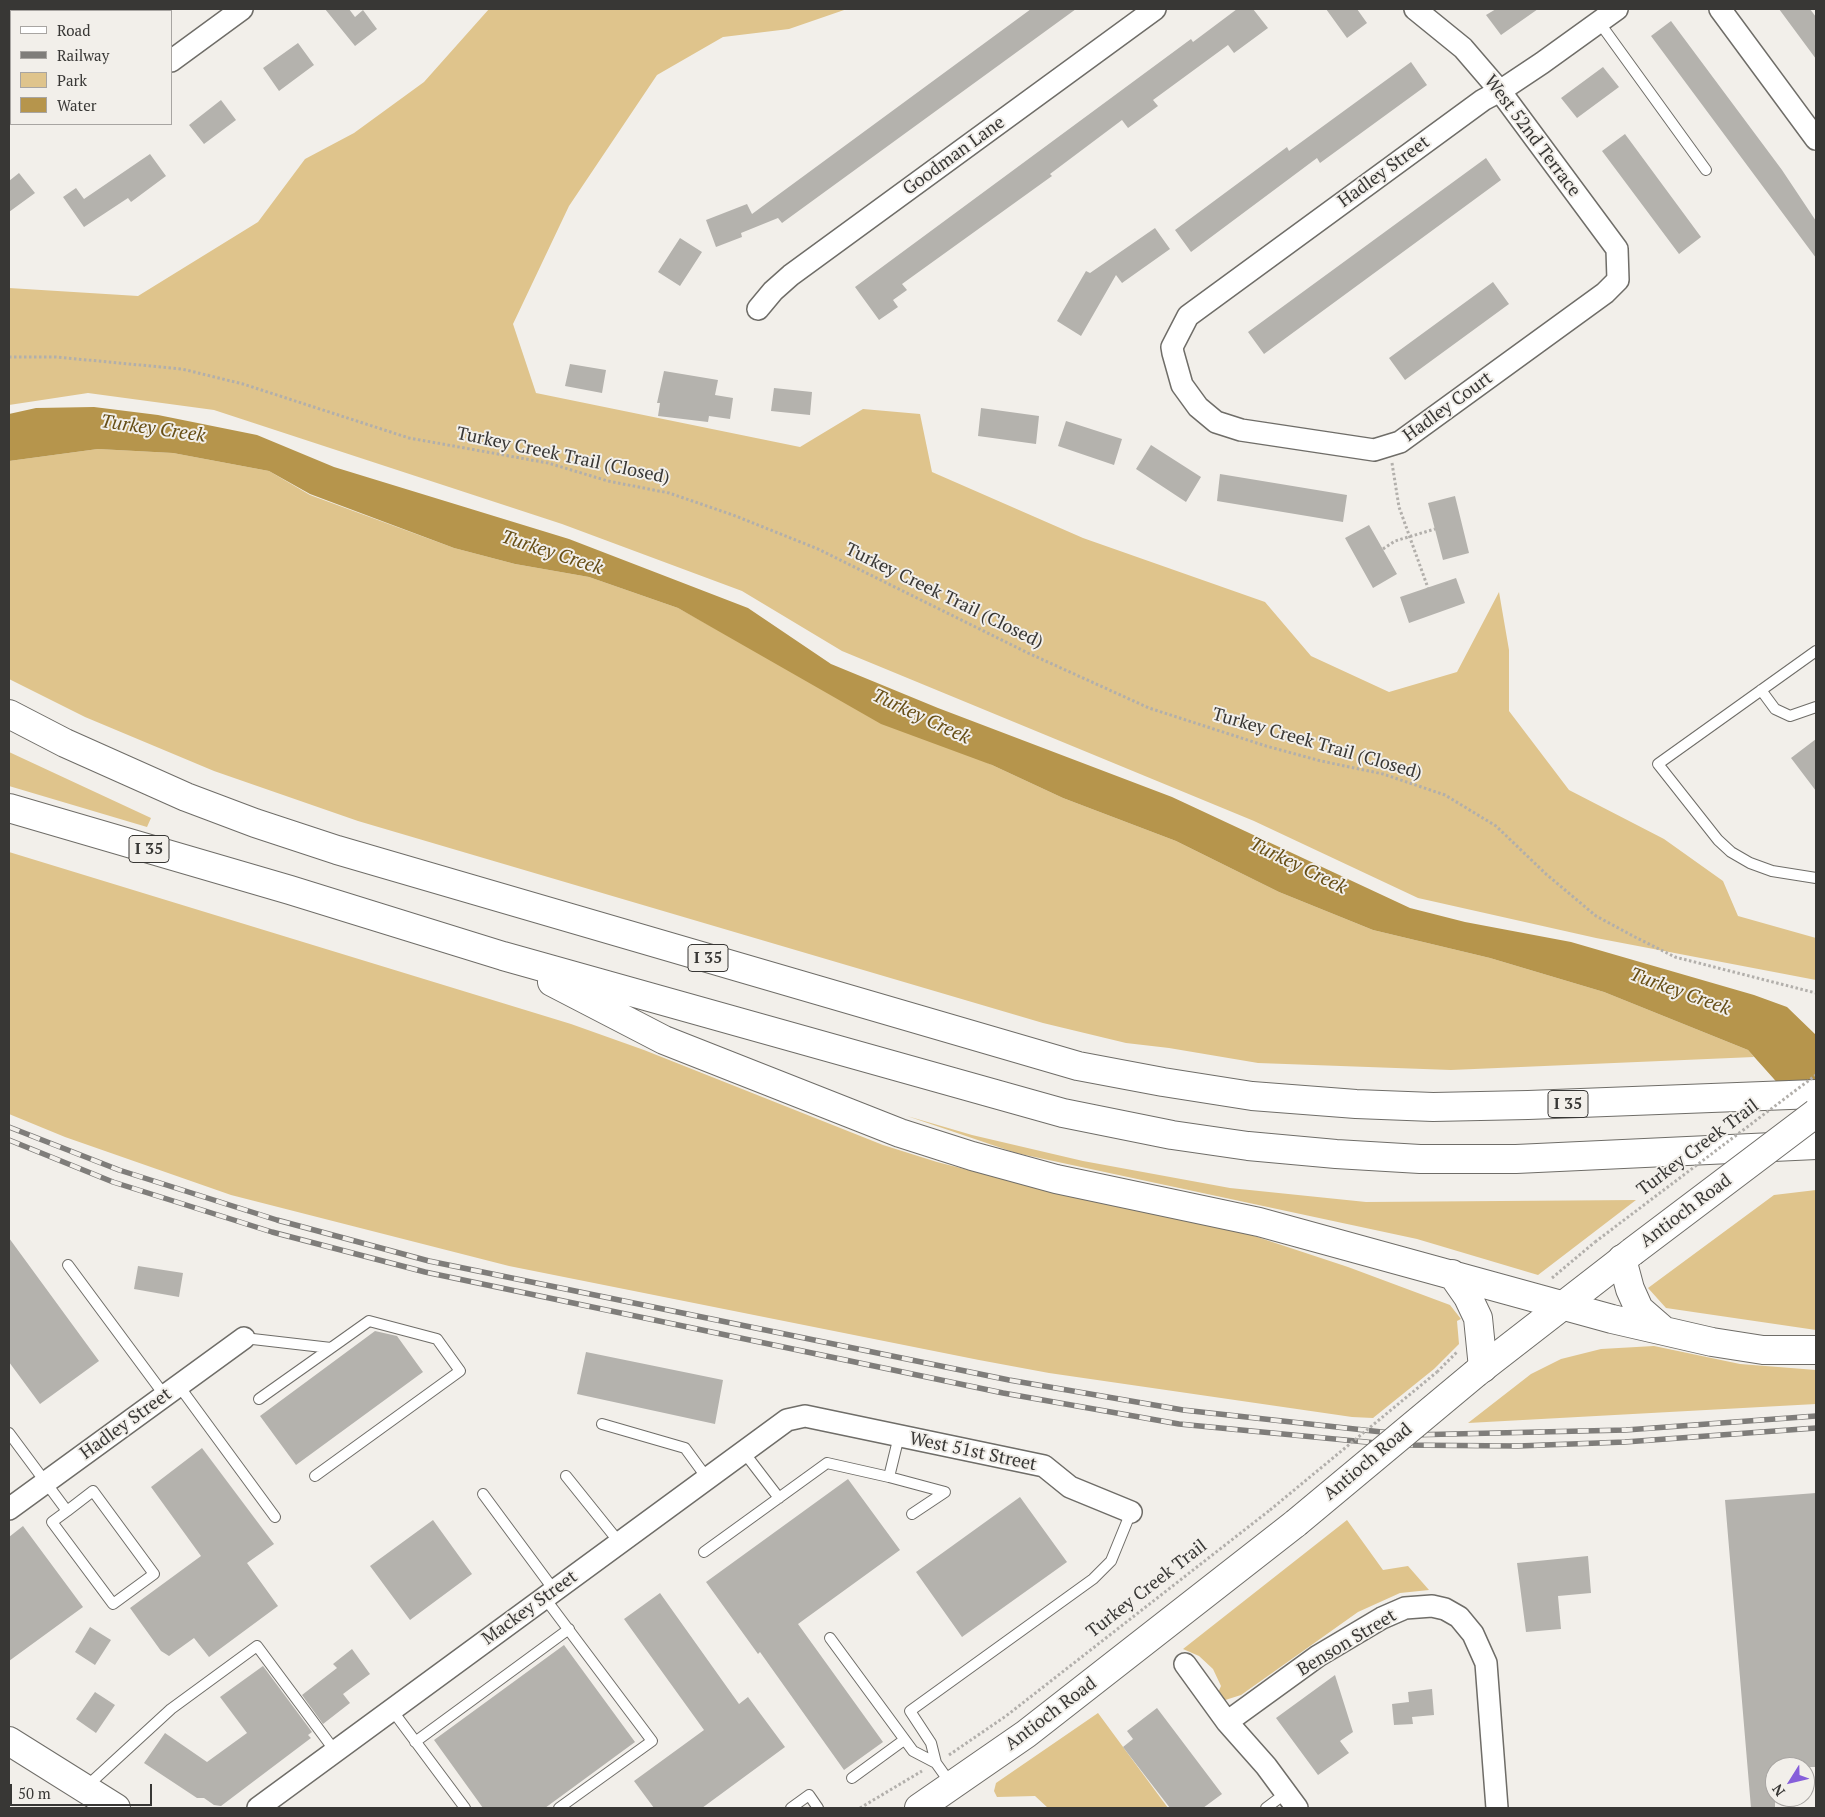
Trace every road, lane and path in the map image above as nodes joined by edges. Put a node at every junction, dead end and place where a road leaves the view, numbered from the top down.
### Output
1 (242, 9) edge
2 (1155, 9) edge
3 (1415, 9) edge
4 (1617, 9) edge
5 (1720, 9) edge
6 (1599, 22) junction
7 (172, 60) edge
8 (1500, 91) junction
9 (1816, 139) edge
10 (1706, 170) dead end
11 (1618, 280) joint
12 (758, 309) dead end
13 (1173, 353) joint
14 (9, 357) edge
15 (1388, 446) junction
16 (1435, 529) dead end
17 (1408, 536) junction
18 (1383, 549) dead end
19 (1428, 588) dead end
20 (1816, 651) edge
21 (1761, 690) junction
22 (1816, 707) edge
23 (9, 714) edge
24 (9, 808) edge
25 (1816, 878) edge
26 (503, 956) junction
27 (1816, 993) edge
28 (1816, 1075) edge
29 (1816, 1094) edge
30 (1816, 1114) edge
31 (1816, 1145) edge
32 (1595, 1242) dead end
33 (1627, 1256) junction
34 (68, 1265) dead end
35 (1452, 1274) junction
36 (1561, 1305) junction
37 (1662, 1330) junction
38 (244, 1338) joint
39 (331, 1348) junction
40 (1816, 1350) edge
41 (1479, 1370) junction
42 (1437, 1372) dead end
43 (172, 1391) junction
44 (259, 1399) dead end
45 (805, 1416) joint
46 (602, 1424) dead end
47 (9, 1434) edge
48 (899, 1436) junction
49 (743, 1451) junction
50 (315, 1476) dead end
51 (566, 1476) dead end
52 (889, 1477) junction
53 (707, 1478) junction
54 (45, 1483) junction
55 (483, 1494) dead end
56 (779, 1498) junction
57 (9, 1509) edge
58 (67, 1511) junction
59 (1131, 1512) joint
60 (912, 1514) dead end
61 (275, 1517) dead end
62 (619, 1542) junction
63 (704, 1552) dead end
64 (549, 1594) junction
65 (569, 1629) junction
66 (830, 1638) dead end
67 (1185, 1664) dead end
68 (392, 1710) junction
69 (1227, 1722) junction
70 (904, 1740) junction
71 (9, 1741) edge
72 (415, 1742) junction
73 (336, 1751) junction
74 (936, 1763) junction
75 (852, 1778) dead end
76 (952, 1785) junction
77 (85, 1788) junction
78 (1292, 1801) edge
79 (923, 1807) edge
80 (116, 1808) edge
81 (258, 1808) edge
82 (465, 1808) edge
83 (559, 1808) edge
84 (791, 1808) edge
85 (818, 1808) edge
86 (860, 1808) edge
87 (1266, 1808) edge
88 (1497, 1808) edge

1 - 7 street
2 - 12 street, Goodman Lane
3 - 8 street, West 52nd Terrace
4 - 6 street, Hadley Street
5 - 9 street
6 - 8 street, Hadley Street
6 - 10 lane
8 - 11 street, West 52nd Terrace
8 - 13 street, Hadley Street
11 - 15 street, Hadley Court
13 - 15 street, Hadley Court
14 - 27 path, Turkey Creek Trail (Closed)
15 - 17 path
16 - 17 path
17 - 18 path
17 - 19 path
20 - 21 lane
21 - 22 lane
21 - 25 lane
23 - 29 main road, I 35, bridge
24 - 26 main road, I 35
26 - 31 main road, I 35, bridge
26 - 35 main road
28 - 32 path, Turkey Creek Trail, bridge
30 - 33 main road, Antioch Road, bridge
33 - 36 main road, Antioch Road
33 - 37 main road
34 - 43 lane
35 - 36 main road
35 - 41 main road
36 - 37 main road
36 - 41 main road, Antioch Road
37 - 40 main road
38 - 39 lane
38 - 43 street, Hadley Street
39 - 44 lane
39 - 50 lane
41 - 76 main road, Antioch Road, bridge
42 - 74 path, Turkey Creek Trail, bridge
43 - 54 street, Hadley Street
43 - 61 lane
45 - 48 street, West 51st Street
45 - 49 street, Mackey Street
46 - 53 lane
47 - 54 lane
48 - 52 lane
48 - 59 street, West 51st Street
49 - 53 street, Mackey Street
49 - 56 lane
51 - 62 lane
52 - 56 lane
52 - 60 lane
53 - 62 street, Mackey Street
54 - 57 street, Hadley Street
54 - 58 lane
55 - 64 lane
56 - 63 lane
58 - 58 lane
59 - 74 lane
62 - 64 street, Mackey Street
64 - 65 lane
64 - 68 street, Mackey Street
65 - 72 lane
65 - 83 lane
66 - 70 lane
67 - 69 street
68 - 72 lane
68 - 73 street, Mackey Street
69 - 78 street
69 - 88 street, Benson Street
70 - 74 lane
70 - 75 lane
71 - 77 main road
72 - 82 lane
73 - 77 lane
73 - 81 street, Mackey Street
74 - 76 lane
74 - 86 path, Turkey Creek Trail
76 - 79 main road, Antioch Road
77 - 80 main road
78 - 87 lane
84 - 85 lane

